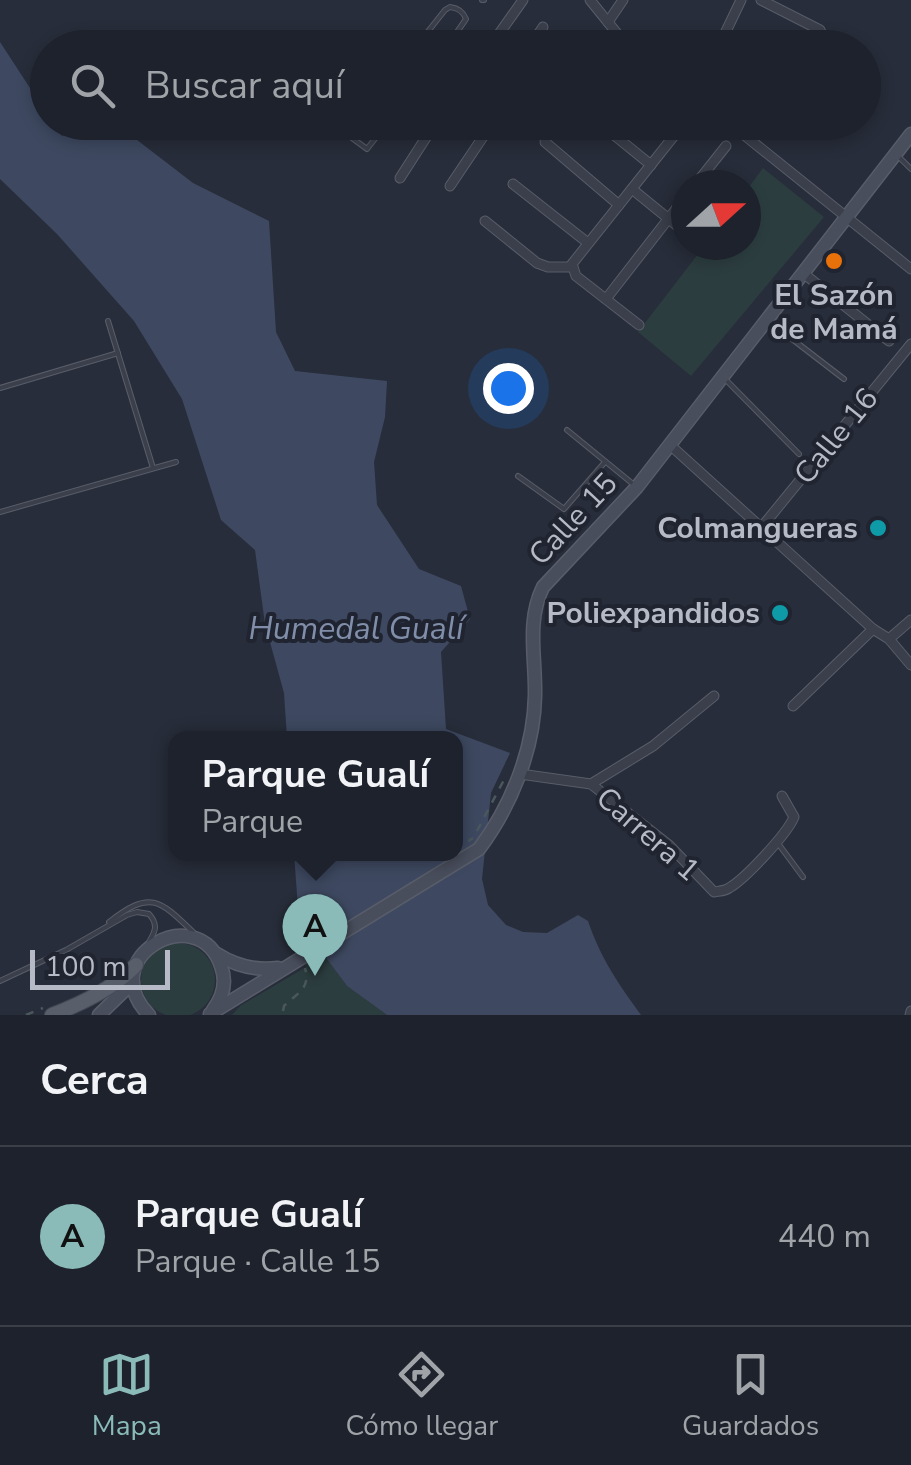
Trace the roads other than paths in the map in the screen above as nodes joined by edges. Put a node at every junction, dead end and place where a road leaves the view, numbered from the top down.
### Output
1 (523, 0) edge
2 (590, 0) edge
3 (623, 0) edge
4 (742, 0) edge
5 (760, 0) edge
6 (608, 22) junction
7 (543, 27) dead end
8 (429, 30) edge
9 (459, 30) edge
10 (502, 30) edge
11 (541, 30) edge
12 (615, 30) edge
13 (727, 30) edge
14 (820, 30) edge
15 (911, 134) edge
16 (355, 140) edge
17 (373, 140) edge
18 (424, 140) edge
19 (481, 140) edge
20 (620, 140) edge
21 (671, 140) edge
22 (750, 140) edge
23 (545, 142) dead end
24 (726, 146) dead end
25 (896, 154) junction
26 (651, 165) junction
27 (911, 168) edge
28 (707, 170) edge
29 (400, 178) dead end
30 (513, 184) dead end
31 (450, 186) dead end
32 (632, 189) junction
33 (619, 205) junction
34 (671, 215) edge
35 (846, 216) junction
36 (668, 219) junction
37 (671, 221) edge
38 (485, 222) dead end
39 (588, 244) junction
40 (572, 267) junction
41 (911, 269) edge
42 (803, 273) junction
43 (606, 299) junction
44 (766, 319) junction
45 (108, 321) dead end
46 (638, 324) dead end
47 (889, 341) dead end
48 (911, 344) edge
49 (118, 353) junction
50 (721, 376) junction
51 (844, 380) dead end
52 (0, 388) edge
53 (567, 430) dead end
54 (669, 444) junction
55 (800, 454) dead end
56 (176, 462) dead end
57 (605, 462) junction
58 (153, 468) junction
59 (518, 476) dead end
60 (637, 486) junction
61 (0, 512) edge
62 (761, 528) junction
63 (911, 620) edge
64 (873, 630) junction
65 (889, 639) junction
66 (911, 664) edge
67 (714, 696) dead end
68 (793, 706) dead end
69 (520, 774) junction
70 (591, 784) junction
71 (782, 796) dead end
72 (778, 842) junction
73 (463, 853) edge
74 (450, 861) edge
75 (803, 877) dead end
76 (98, 931) junction
77 (204, 944) junction
78 (139, 959) junction
79 (293, 965) junction
80 (0, 980) edge
81 (133, 982) junction
82 (210, 1014) edge
83 (52, 1015) edge
84 (99, 1015) edge
85 (149, 1015) edge

1 - 10 street
2 - 6 street
3 - 6 street
4 - 13 street
5 - 14 street
6 - 12 street
7 - 11 street
8 - 9 lane
15 - 25 street, Calle 15
16 - 17 lane
18 - 29 street
19 - 31 street
20 - 26 street
21 - 26 street
22 - 35 street
23 - 33 street
24 - 28 street
25 - 27 lane
25 - 35 street, Calle 15
26 - 32 street
30 - 39 street
32 - 33 street
32 - 36 street
33 - 39 street
34 - 36 street
35 - 41 street
35 - 42 street, Calle 15
36 - 37 street
36 - 43 street
38 - 40 street
39 - 40 street
40 - 43 street
42 - 44 street, Calle 15
42 - 47 street
43 - 46 street
44 - 50 street, Calle 15
44 - 51 lane
45 - 49 lane
48 - 62 street, Calle 16
49 - 52 lane
49 - 58 lane
50 - 54 street, Calle 15
50 - 55 lane
53 - 57 lane
54 - 60 street, Calle 15
54 - 62 street
56 - 58 lane
57 - 59 lane
57 - 60 lane
58 - 61 lane
60 - 69 street, Calle 15
62 - 64 street
63 - 65 street
64 - 65 street
64 - 68 street
65 - 66 street
67 - 70 street
69 - 70 street, Carrera 1
69 - 73 street, Calle 15
70 - 72 street, Carrera 1
71 - 72 street
72 - 75 lane
74 - 79 street, Calle 15
76 - 77 lane
76 - 78 lane
76 - 80 lane
77 - 78 street
77 - 79 street
77 - 82 street
78 - 81 street
78 - 83 main road
79 - 82 street, Calle 15
81 - 84 street
81 - 85 street

